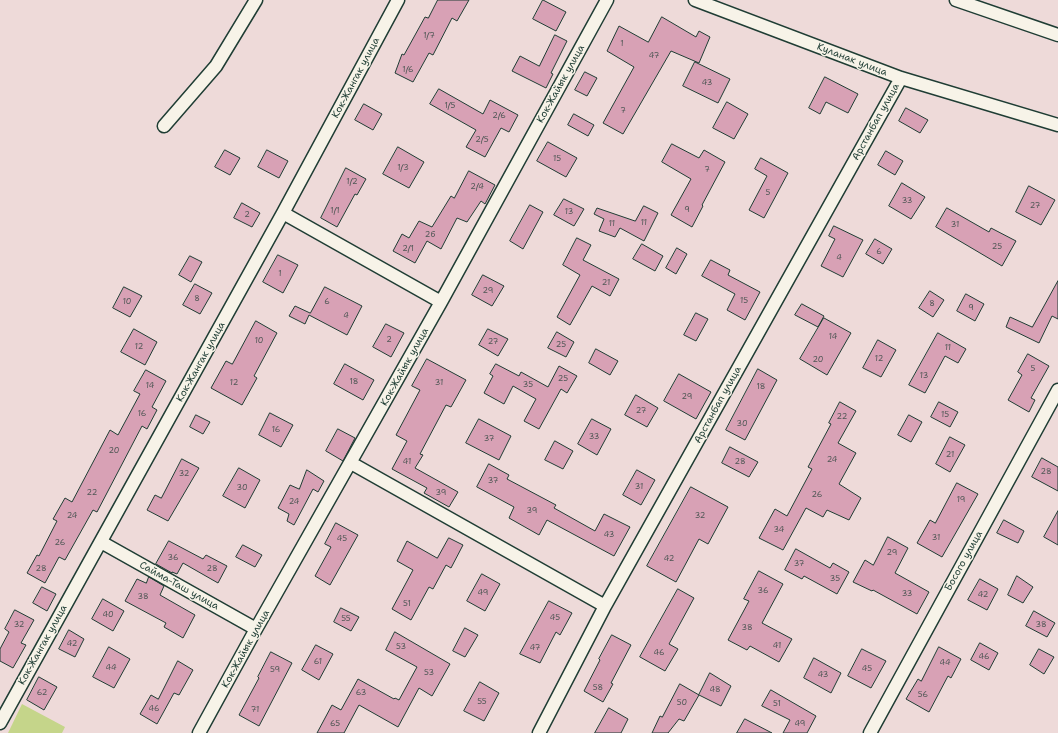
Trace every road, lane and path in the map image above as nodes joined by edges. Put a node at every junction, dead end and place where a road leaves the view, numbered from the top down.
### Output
1 (256, 0) edge
2 (398, 0) edge
3 (608, 0) edge
4 (695, 0) edge
5 (956, 0) edge
6 (1058, 34) edge
7 (901, 78) junction
8 (1058, 125) edge
9 (164, 126) dead end
10 (283, 213) junction
11 (441, 302) junction
12 (1058, 390) edge
13 (351, 463) junction
14 (101, 542) junction
15 (605, 606) junction
16 (256, 629) junction
17 (0, 723) edge
18 (200, 733) edge
19 (539, 733) edge
20 (870, 733) edge

1 - 9 street
2 - 10 street, Кок-Жангак улица
3 - 11 street, Кок-Жайык улица
4 - 7 street, Куланак улица
5 - 6 street
7 - 8 street, Куланак улица
7 - 15 street, Арстанбап улица
10 - 11 street
10 - 14 street, Кок-Жангак улица
11 - 13 street, Кок-Жайык улица
12 - 20 street, Босого улица
13 - 15 street
13 - 16 street, Кок-Жайык улица
14 - 16 street, Сайма-Таш улица
14 - 17 street, Кок-Жангак улица
15 - 19 street, Арстанбап улица
16 - 18 street, Кок-Жайык улица

